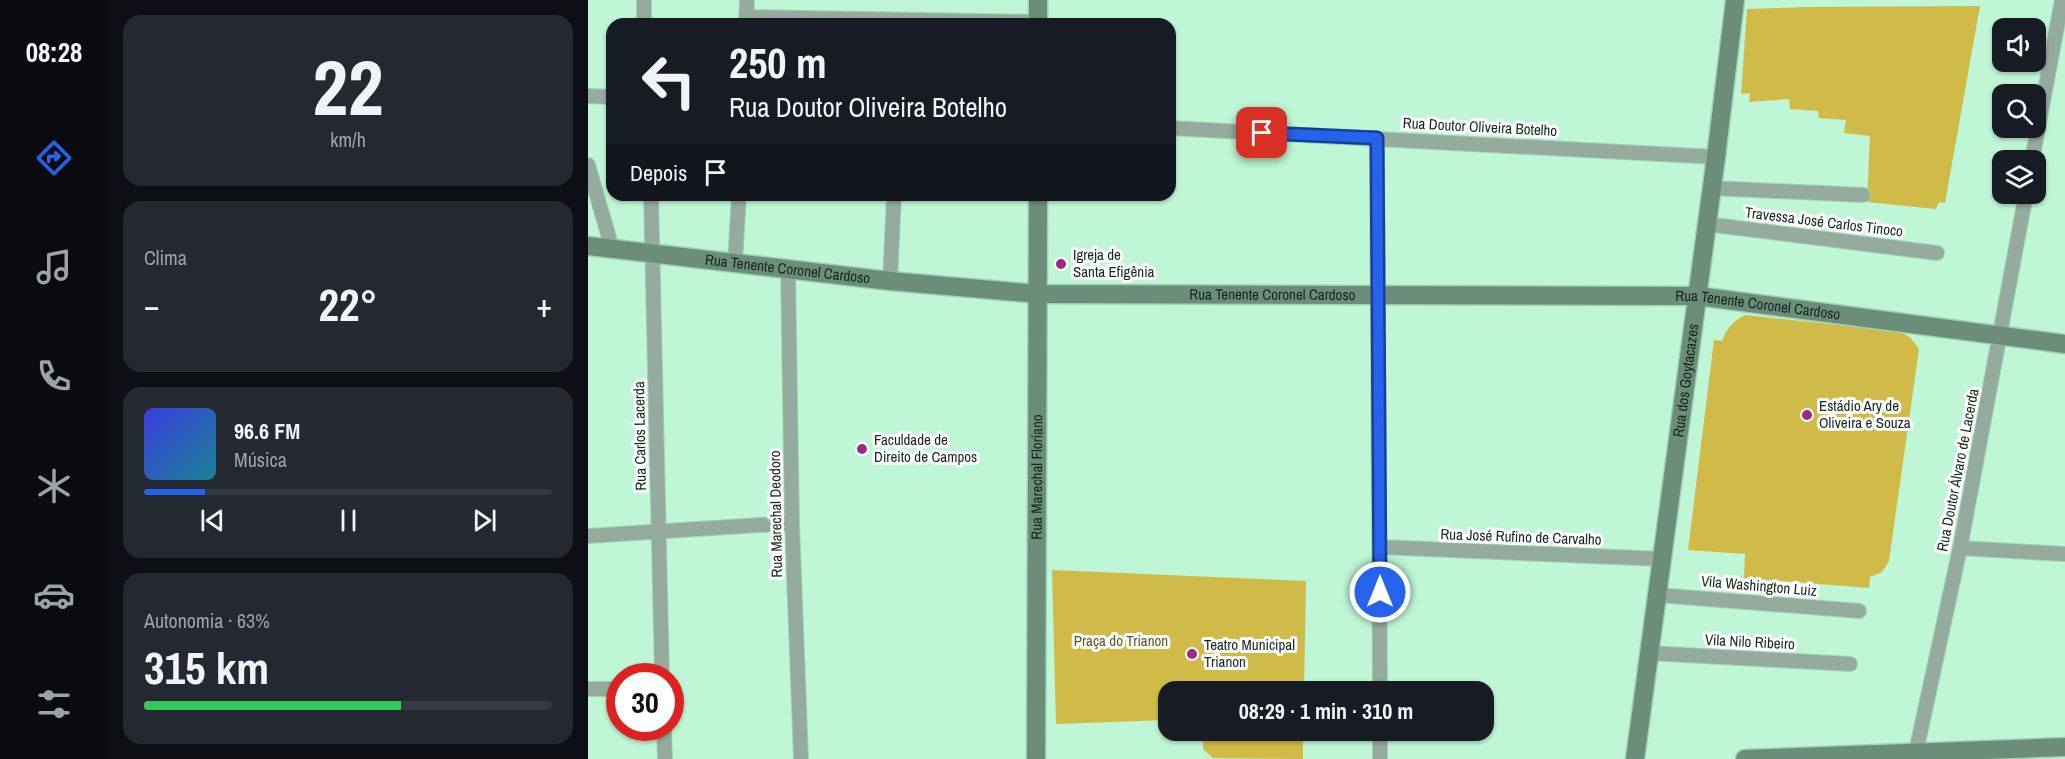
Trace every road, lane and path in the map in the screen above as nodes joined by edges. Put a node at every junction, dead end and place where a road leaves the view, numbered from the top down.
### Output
1 (644, 0) edge
2 (747, 0) edge
3 (1038, 0) edge
4 (1735, 0) edge
5 (2062, 0) edge
6 (644, 18) edge
7 (746, 18) edge
8 (1038, 18) edge
9 (588, 96) edge
10 (606, 97) edge
11 (1176, 128) edge
12 (1377, 138) junction
13 (2034, 150) edge
14 (1716, 157) junction
15 (588, 165) edge
16 (1712, 188) junction
17 (1863, 195) dead end
18 (651, 201) edge
19 (739, 201) edge
20 (894, 201) edge
21 (1038, 201) edge
22 (2024, 204) edge
23 (1706, 224) junction
24 (588, 246) edge
25 (612, 248) junction
26 (653, 253) junction
27 (1937, 253) dead end
28 (735, 263) junction
29 (788, 269) junction
30 (890, 281) junction
31 (1038, 294) junction
32 (1378, 294) junction
33 (1697, 296) junction
34 (2000, 336) junction
35 (2065, 344) edge
36 (792, 523) junction
37 (659, 531) junction
38 (588, 536) edge
39 (1380, 547) junction
40 (1960, 548) junction
41 (2065, 554) edge
42 (1662, 559) junction
43 (1657, 595) junction
44 (1859, 611) dead end
45 (1649, 653) junction
46 (662, 663) edge
47 (1850, 664) dead end
48 (1380, 681) edge
49 (588, 689) edge
50 (606, 689) edge
51 (664, 741) edge
52 (1380, 741) edge
53 (2065, 747) edge
54 (1916, 752) junction
55 (665, 759) edge
56 (801, 759) edge
57 (1036, 759) edge
58 (1380, 759) edge
59 (1635, 759) edge
60 (1745, 759) edge

1 - 6 street
2 - 7 street
3 - 8 main road
4 - 14 main road, Rua dos Goytacazes
5 - 13 street
9 - 10 street
11 - 12 street, Rua Doutor Oliveira Botelho
12 - 14 street, Rua Doutor Oliveira Botelho
12 - 32 street
14 - 16 main road, Rua dos Goytacazes
15 - 25 street
16 - 17 street
16 - 23 main road, Rua dos Goytacazes
18 - 26 street, Rua Carlos Lacerda
19 - 28 street
20 - 30 street
21 - 31 main road, Rua Marechal Floriano
22 - 34 street, Rua Doutor Álvaro de Lacerda
23 - 27 street, Travessa José Carlos Tinoco
23 - 33 main road, Rua dos Goytacazes
24 - 25 main road, Rua Tenente Coronel Cardoso
25 - 26 main road, Rua Tenente Coronel Cardoso
26 - 28 main road, Rua Tenente Coronel Cardoso
26 - 37 street, Rua Carlos Lacerda
28 - 29 main road, Rua Tenente Coronel Cardoso
29 - 30 main road, Rua Tenente Coronel Cardoso
29 - 36 street, Rua Marechal Deodoro
30 - 31 main road, Rua Tenente Coronel Cardoso
31 - 32 main road, Rua Tenente Coronel Cardoso
31 - 57 main road, Rua Marechal Floriano
32 - 33 main road, Rua Tenente Coronel Cardoso
32 - 39 street
33 - 34 main road, Rua Tenente Coronel Cardoso
33 - 42 main road, Rua dos Goytacazes
34 - 35 main road, Rua Tenente Coronel Cardoso
34 - 40 street, Rua Doutor Álvaro de Lacerda
36 - 37 street
36 - 56 street, Rua Marechal Deodoro
37 - 38 street
37 - 46 street, Rua Carlos Lacerda
39 - 42 street, Rua José Rufino de Carvalho
39 - 48 street
40 - 41 street
40 - 54 street, Rua Doutor Álvaro de Lacerda
42 - 43 main road, Rua dos Goytacazes
43 - 44 street, Vila Washington Luiz
43 - 45 main road, Rua dos Goytacazes
45 - 47 street, Vila Nilo Ribeiro
45 - 59 main road, Rua dos Goytacazes
49 - 50 street
51 - 55 street
52 - 58 street
53 - 54 main road
54 - 60 main road

